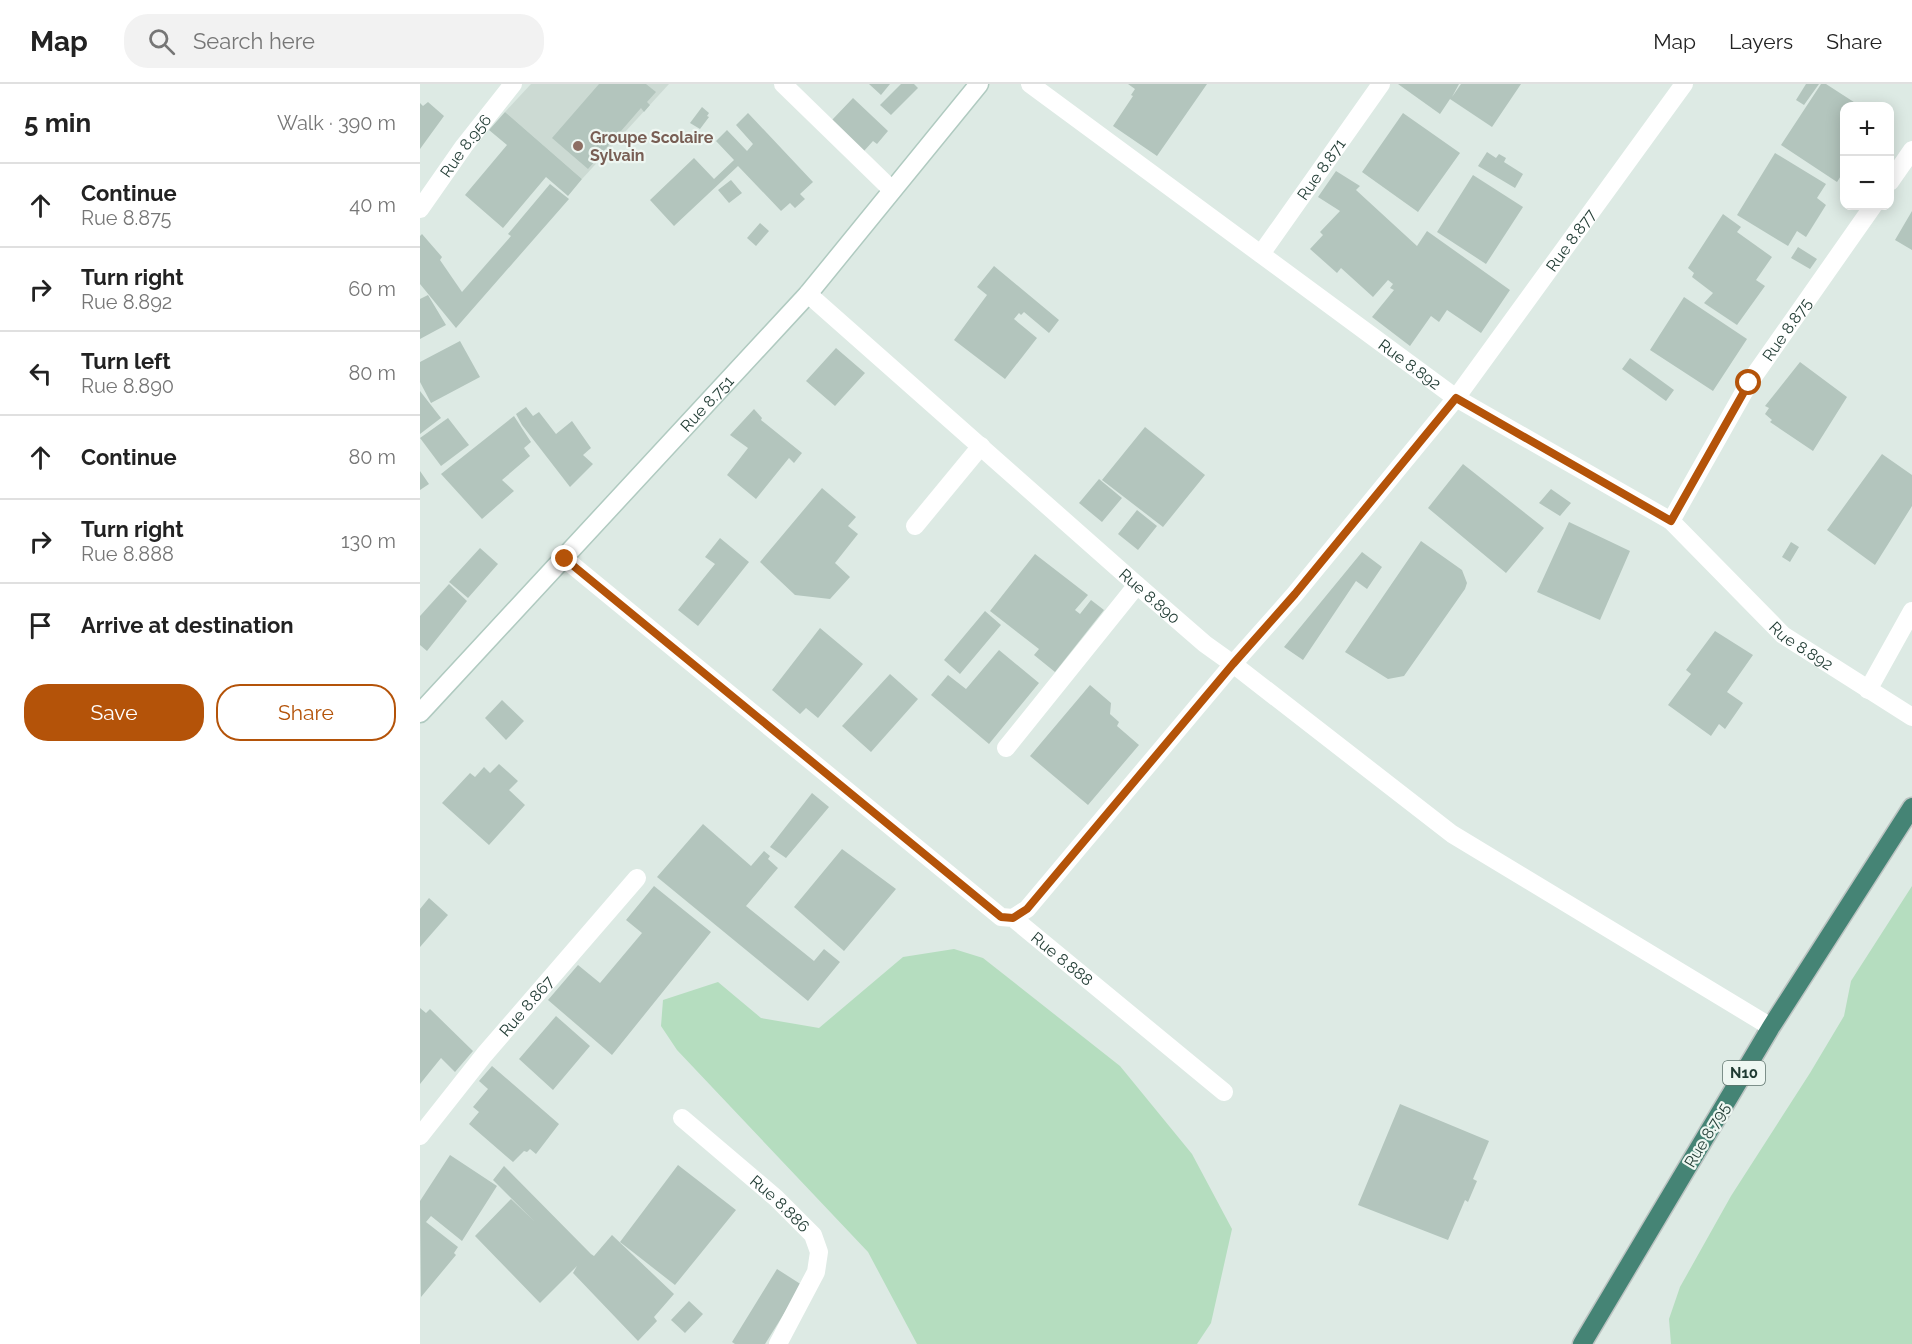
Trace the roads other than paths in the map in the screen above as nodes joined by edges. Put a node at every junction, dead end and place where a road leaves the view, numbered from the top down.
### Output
1 (513, 84) edge
2 (783, 84) edge
3 (979, 84) edge
4 (1030, 84) edge
5 (1381, 84) edge
6 (1684, 84) edge
7 (1912, 150) edge
8 (1894, 176) edge
9 (892, 190) junction
10 (420, 209) edge
11 (1870, 210) edge
12 (1261, 255) junction
13 (808, 294) junction
14 (1456, 398) junction
15 (981, 446) junction
16 (1671, 521) junction
17 (915, 526) dead end
18 (565, 559) junction
19 (1137, 585) junction
20 (1912, 611) edge
21 (1233, 664) junction
22 (1868, 690) junction
23 (420, 713) edge
24 (1912, 717) edge
25 (1006, 748) dead end
26 (1912, 807) edge
27 (637, 878) dead end
28 (1013, 918) junction
29 (1772, 1027) junction
30 (1224, 1092) dead end
31 (682, 1118) dead end
32 (420, 1136) edge
33 (778, 1344) edge
34 (1582, 1344) edge

1 - 10 street, Rue 8.956
2 - 9 street
3 - 9 street, Rue 8.751
4 - 12 street, Rue 8.892
5 - 12 street, Rue 8.871
6 - 14 street, Rue 8.877
7 - 8 street
9 - 13 street, Rue 8.751
11 - 16 street, Rue 8.875
12 - 14 street, Rue 8.892
13 - 15 street, Rue 8.890
13 - 18 street, Rue 8.751
14 - 16 street, Rue 8.892
14 - 21 street
15 - 17 street
15 - 19 street, Rue 8.890
16 - 22 street, Rue 8.892
18 - 23 street, Rue 8.751
18 - 28 street, Rue 8.888
19 - 21 street, Rue 8.890
19 - 25 street
20 - 22 street
21 - 28 street
21 - 29 street, Rue 8.890
22 - 24 street, Rue 8.892
26 - 29 highway, Rue 8.795 / N10
27 - 32 street, Rue 8.867
28 - 30 street, Rue 8.888
29 - 34 highway, Rue 8.795 / N10
31 - 33 street, Rue 8.886

